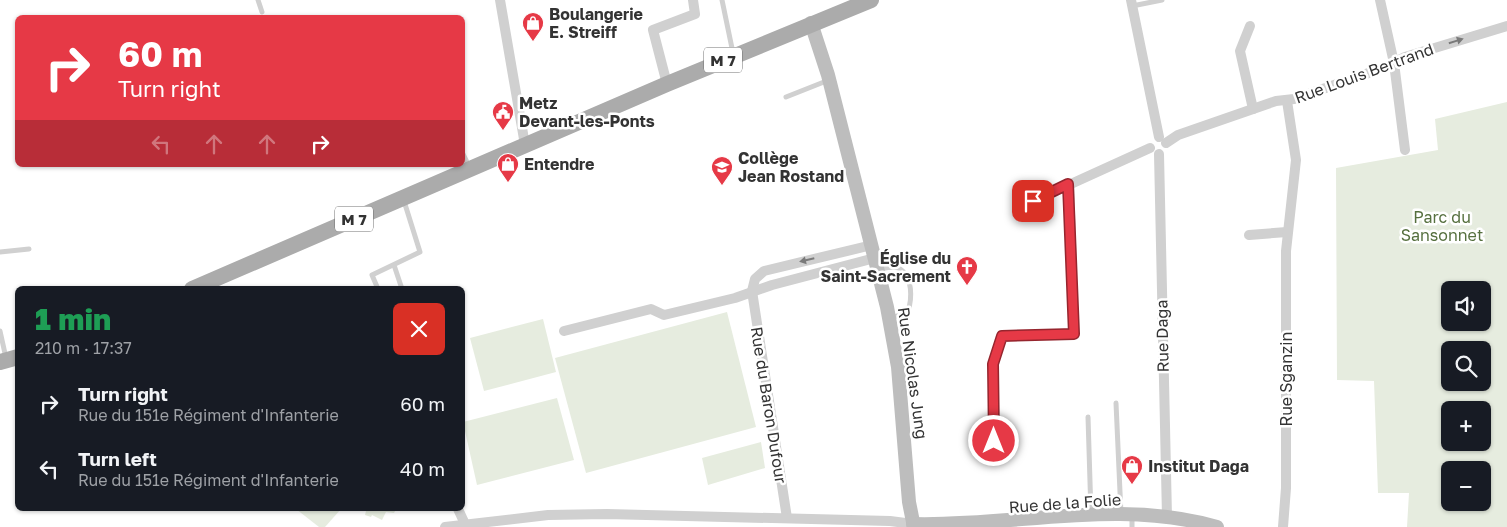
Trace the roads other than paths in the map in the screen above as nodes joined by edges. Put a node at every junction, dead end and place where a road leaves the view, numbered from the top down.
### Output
1 (258, 0) edge
2 (500, 0) edge
3 (693, 0) edge
4 (722, 0) edge
5 (871, 0) edge
6 (1162, 0) edge
7 (1380, 0) edge
8 (1132, 3) edge
9 (262, 12) dead end
10 (810, 23) junction
11 (1250, 26) dead end
12 (1507, 26) edge
13 (734, 56) junction
14 (1394, 62) junction
15 (830, 80) junction
16 (667, 84) junction
17 (786, 98) dead end
18 (1287, 100) junction
19 (1253, 109) junction
20 (1162, 140) junction
21 (525, 145) junction
22 (1405, 150) dead end
23 (1154, 151) junction
24 (465, 158) edge
25 (470, 169) junction
26 (1068, 184) junction
27 (403, 198) junction
28 (1018, 208) dead end
29 (1287, 232) junction
30 (1249, 235) dead end
31 (29, 249) dead end
32 (0, 252) edge
33 (875, 257) junction
34 (394, 265) junction
35 (210, 285) edge
36 (377, 286) edge
37 (401, 286) edge
38 (752, 291) junction
39 (889, 319) junction
40 (0, 331) edge
41 (564, 331) dead end
42 (8, 359) edge
43 (1116, 403) dead end
44 (1088, 417) dead end
45 (994, 459) dead end
46 (459, 511) edge
47 (1167, 517) junction
48 (787, 518) junction
49 (1092, 518) junction
50 (1128, 520) edge
51 (465, 524) junction
52 (914, 526) edge
53 (445, 527) edge
54 (1217, 527) edge
55 (1283, 527) edge

1 - 9 lane
2 - 21 street
3 - 16 street
4 - 13 lane
5 - 10 main road, M 7
6 - 8 lane
7 - 14 street
8 - 20 street
10 - 13 main road, M 7
10 - 15 main road, Rue Nicolas Jung
11 - 19 street
14 -> 12 street, Rue Louis Bertrand
13 - 16 main road, M 7
14 - 18 street, Rue Louis Bertrand
14 - 22 street
15 - 17 lane
15 - 33 main road, Rue Nicolas Jung
16 - 21 main road, M 7
18 - 19 street, Rue Louis Bertrand
18 - 29 street, Rue Sganzin
19 - 20 street, Rue Louis Bertrand
20 - 23 street
20 - 23 street
21 - 25 main road, M 7
23 - 26 street
23 - 47 street, Rue Daga
24 - 25 lane
25 - 27 main road, M 7
26 - 28 street
26 - 45 street
27 - 34 lane
27 - 35 main road, M 7
29 - 30 street
29 - 55 street, Rue Sganzin
31 - 32 lane
33 - 38 street
33 -> 38 street
33 - 39 main road, Rue Nicolas Jung
33 - 39 lane
34 - 36 lane
34 - 37 lane
38 - 41 street
38 - 48 street, Rue du Baron Dufour
39 - 52 main road, Rue Nicolas Jung
40 - 42 lane
43 - 50 lane
44 - 49 lane
46 - 51 street
47 - 50 main road, Rue de la Folie
47 - 54 main road, Rue de la Folie
48 - 51 street
48 - 52 street
49 - 50 main road, Rue de la Folie
49 - 52 main road, Rue de la Folie
51 - 53 street

